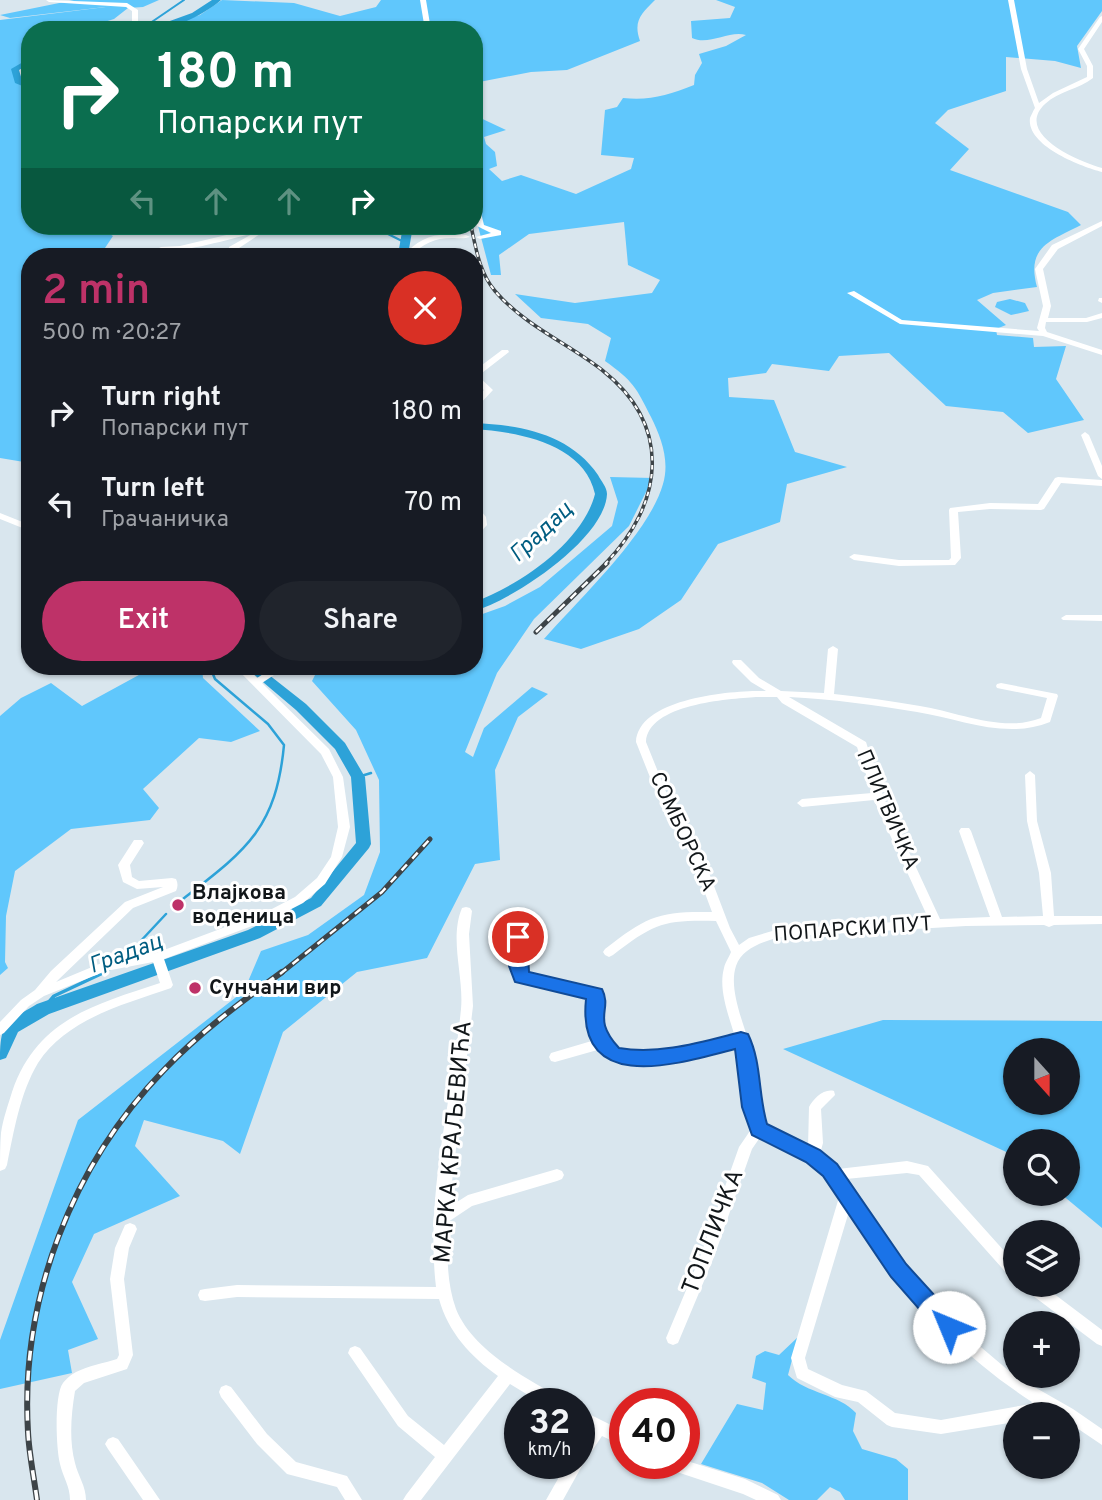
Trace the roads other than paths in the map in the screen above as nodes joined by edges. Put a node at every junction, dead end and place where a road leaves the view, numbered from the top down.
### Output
1 (49, 0) edge
2 (423, 0) edge
3 (1010, 0) edge
4 (1102, 18) edge
5 (135, 21) edge
6 (426, 21) edge
7 (1038, 108) junction
8 (1102, 170) edge
9 (1102, 223) edge
10 (483, 227) edge
11 (230, 235) edge
12 (257, 235) edge
13 (436, 235) edge
14 (452, 235) edge
15 (466, 237) dead end
16 (480, 237) dead end
17 (180, 248) edge
18 (233, 248) edge
19 (413, 248) edge
20 (851, 293) dead end
21 (1102, 315) edge
22 (1044, 320) junction
23 (1044, 334) junction
24 (505, 352) dead end
25 (1102, 353) edge
26 (483, 369) edge
27 (1085, 435) dead end
28 (1102, 476) edge
29 (1102, 483) edge
30 (0, 516) edge
31 (21, 524) edge
32 (854, 557) dead end
33 (1066, 618) dead end
34 (1102, 618) edge
35 (833, 649) dead end
36 (737, 662) dead end
37 (249, 675) edge
38 (269, 675) edge
39 (257, 682) junction
40 (1001, 686) dead end
41 (781, 695) junction
42 (829, 696) junction
43 (1030, 775) dead end
44 (878, 796) junction
45 (802, 803) dead end
46 (965, 831) dead end
47 (138, 843) dead end
48 (466, 911) dead end
49 (719, 917) junction
50 (1102, 920) edge
51 (999, 922) junction
52 (936, 923) junction
53 (1049, 923) junction
54 (518, 937) dead end
55 (609, 952) dead end
56 (737, 952) junction
57 (158, 960) junction
58 (63, 968) junction
59 (74, 979) junction
60 (40, 993) junction
61 (0, 1030) edge
62 (741, 1040) junction
63 (603, 1043) junction
64 (555, 1057) dead end
65 (829, 1095) dead end
66 (759, 1129) junction
67 (813, 1156) junction
68 (0, 1165) edge
69 (557, 1175) dead end
70 (834, 1175) junction
71 (847, 1194) junction
72 (443, 1218) junction
73 (130, 1228) dead end
74 (1003, 1259) edge
75 (443, 1293) junction
76 (205, 1295) dead end
77 (1046, 1297) edge
78 (673, 1338) dead end
79 (1102, 1339) edge
80 (355, 1353) dead end
81 (508, 1376) junction
82 (529, 1388) edge
83 (226, 1392) dead end
84 (1041, 1400) joint
85 (1045, 1402) edge
86 (1003, 1416) edge
87 (1080, 1423) edge
88 (595, 1425) edge
89 (599, 1427) junction
90 (609, 1432) edge
91 (595, 1433) edge
92 (1102, 1438) edge
93 (113, 1444) dead end
94 (446, 1456) junction
95 (700, 1472) edge
96 (566, 1479) edge
97 (78, 1500) edge
98 (152, 1500) edge
99 (354, 1500) edge
100 (411, 1500) edge
101 (554, 1500) edge
102 (773, 1500) edge

1 - 5 street
2 - 6 street
3 - 7 street
4 - 7 street
7 - 8 street
9 - 22 street
10 - 16 street
11 - 17 street
12 - 18 street
13 - 19 street
14 - 15 street
20 - 23 street
21 - 22 street
22 - 23 street
23 - 25 street
24 - 26 street
27 - 28 street
29 - 32 street
30 - 31 street
33 - 34 street
35 - 42 street
36 - 41 street, ПЛИТВИЧКА
37 - 39 street
38 - 39 street
39 - 57 street
40 - 42 street
41 - 42 street
41 - 44 street, ПЛИТВИЧКА
41 - 49 street, СОМБОРСКА
43 - 53 street
44 - 45 street
44 - 52 street, ПЛИТВИЧКА
46 - 51 street
47 - 58 street
48 - 72 street, МАРКА КРАЉЕВИЋА
49 - 55 street
49 - 56 street, СОМБОРСКА
50 - 53 street, ПОПАРСКИ ПУТ
51 - 52 street, ПОПАРСКИ ПУТ
51 - 53 street, ПОПАРСКИ ПУТ
52 - 56 street, ПОПАРСКИ ПУТ
54 - 63 street
56 - 62 street
57 - 59 street
57 - 68 street
58 - 59 street
58 - 60 street
59 - 60 street
60 - 61 street
62 - 63 street
62 - 66 street
63 - 64 street
65 - 67 street
66 - 67 street
66 - 78 street, ТОПЛИЧКА
67 - 70 street
69 - 72 street
70 - 71 street
70 - 74 street
71 - 84 street
71 - 86 street
72 - 75 street, МАРКА КРАЉЕВИЋА
73 - 97 street
75 - 76 street
75 - 81 street, МАРКА КРАЉЕВИЋА
77 - 79 street
80 - 94 street
81 - 82 street, МАРКА КРАЉЕВИЋА
81 - 94 street
83 - 99 street
84 - 85 street
87 - 92 street
88 - 89 street
89 - 90 street
89 - 91 street
93 - 98 street
94 - 100 street
95 - 102 street
96 - 101 street

